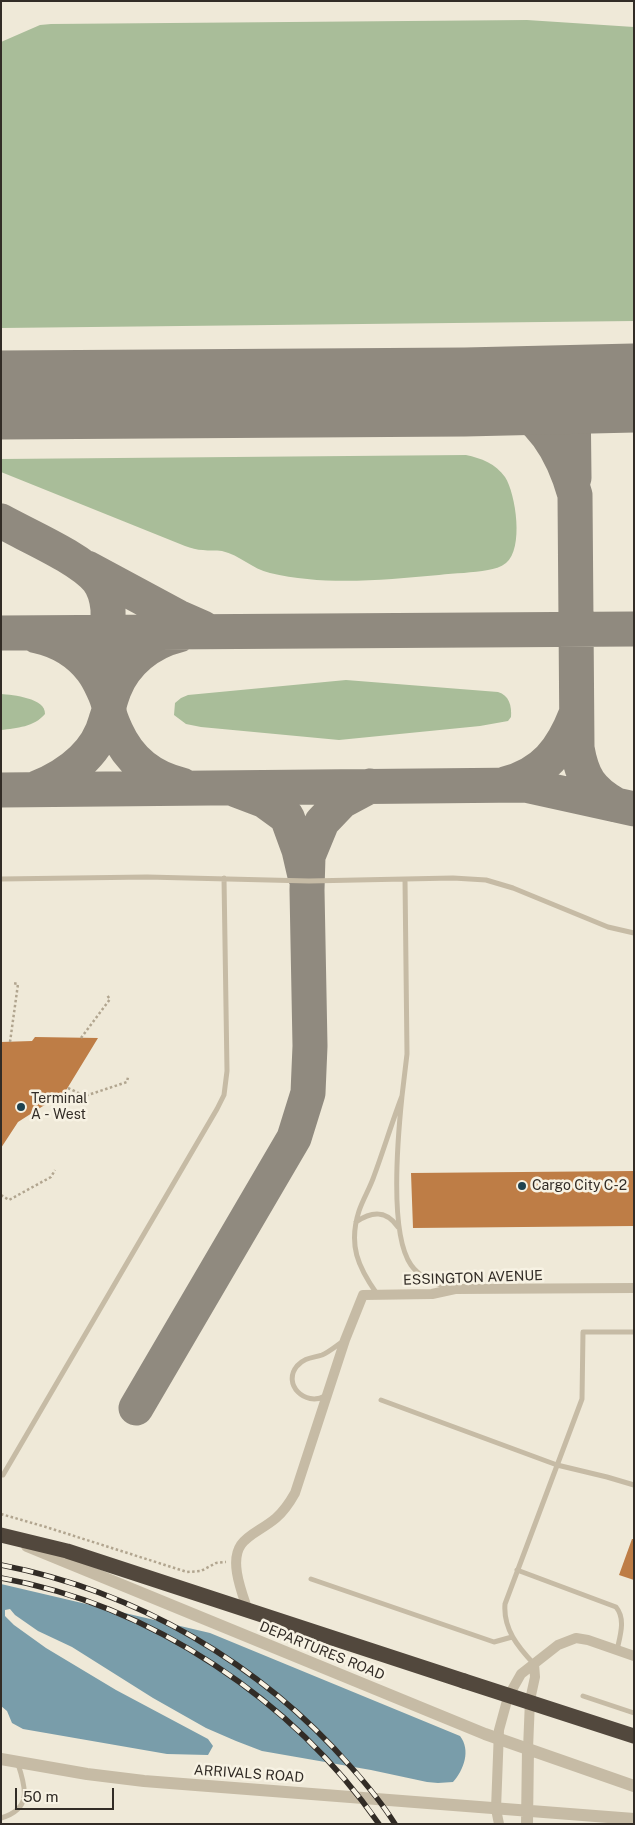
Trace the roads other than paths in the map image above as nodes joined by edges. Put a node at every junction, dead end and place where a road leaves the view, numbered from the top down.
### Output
1 (224, 878) junction
2 (1, 879) edge
3 (405, 879) junction
4 (634, 933) edge
5 (402, 1096) junction
6 (356, 1222) junction
7 (398, 1227) junction
8 (634, 1288) edge
9 (455, 1290) junction
10 (377, 1294) junction
11 (634, 1332) edge
12 (345, 1340) junction
13 (328, 1395) junction
14 (381, 1400) dead end
15 (557, 1465) junction
16 (4, 1475) dead end
17 (634, 1485) edge
18 (1, 1535) edge
19 (517, 1570) junction
20 (311, 1579) dead end
21 (248, 1611) junction
22 (512, 1638) junction
23 (617, 1650) junction
24 (634, 1656) edge
25 (534, 1664) junction
26 (583, 1696) dead end
27 (634, 1713) edge
28 (634, 1736) edge
29 (497, 1738) junction
30 (528, 1749) junction
31 (1, 1758) edge
32 (17, 1762) junction
33 (634, 1786) edge
34 (496, 1808) junction
35 (528, 1817) edge
36 (1, 1818) edge
37 (634, 1819) edge
38 (499, 1824) edge

1 - 2 lane
1 - 3 lane
1 - 16 lane
3 - 4 lane
3 - 5 lane
5 - 6 lane
5 - 7 lane
6 - 7 lane
6 - 10 lane
7 - 9 lane
8 - 9 street, ESSINGTON AVENUE
9 - 10 street, ESSINGTON AVENUE
10 - 12 street
11 - 15 lane
12 - 13 street
12 - 13 lane
13 - 21 street
14 - 15 lane
15 - 17 lane
15 - 19 lane
18 - 21 highway
18 - 29 street, DEPARTURES ROAD
19 - 22 lane
19 - 23 lane
20 - 22 lane
21 - 28 highway, bridge
22 - 25 lane
23 - 24 street
23 - 25 street
25 - 29 street
25 - 30 street
26 - 27 lane
29 - 30 street, DEPARTURES ROAD
29 - 34 street
30 - 33 street, DEPARTURES ROAD
30 - 35 street
31 - 32 street, ARRIVALS ROAD
32 - 34 street, ARRIVALS ROAD
32 - 36 lane
34 - 35 street, ARRIVALS ROAD
34 - 38 street
35 - 37 street, ARRIVALS ROAD

